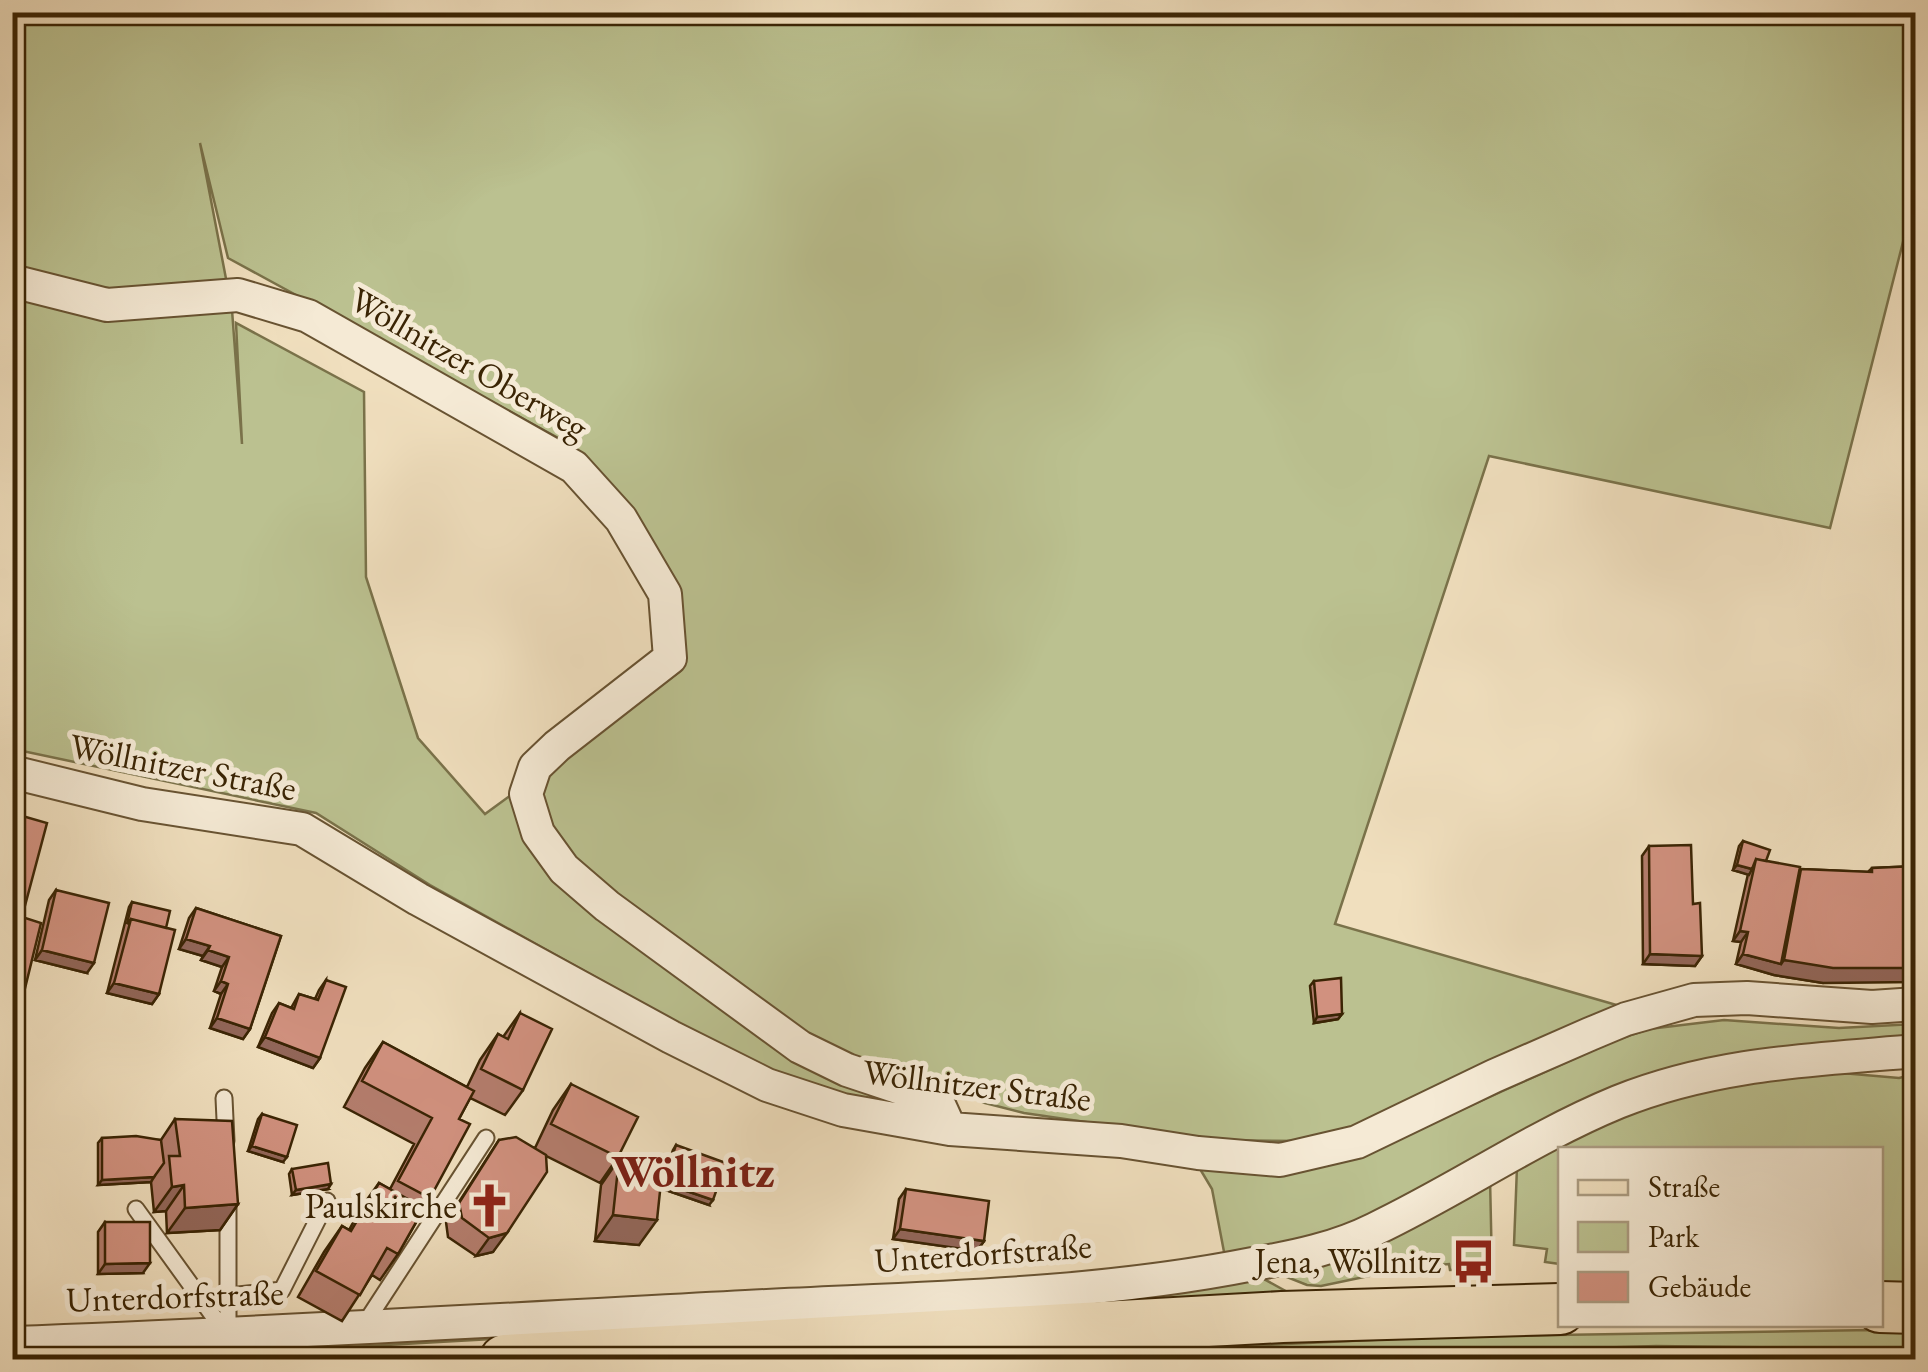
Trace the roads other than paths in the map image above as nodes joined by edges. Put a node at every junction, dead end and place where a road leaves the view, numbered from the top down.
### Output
1 (12, 281) edge
2 (12, 772) edge
3 (1916, 1004) edge
4 (1916, 1051) edge
5 (224, 1098) dead end
6 (950, 1129) junction
7 (486, 1138) dead end
8 (227, 1156) edge
9 (228, 1176) edge
10 (327, 1201) dead end
11 (136, 1209) dead end
12 (229, 1296) junction
13 (1883, 1307) edge
14 (1916, 1308) edge
15 (1558, 1309) edge
16 (362, 1328) junction
17 (228, 1335) junction
18 (12, 1343) edge
19 (505, 1360) edge

1 - 6 street, Wöllnitzer Oberweg
2 - 6 street, Wöllnitzer Straße
3 - 6 street, Wöllnitzer Straße
4 - 16 street, Unterdorfstraße
5 - 8 lane
7 - 16 lane
9 - 12 lane
10 - 12 lane
11 - 17 lane
12 - 17 lane
13 - 14 main road
15 - 19 main road
16 - 17 street, Unterdorfstraße
17 - 18 street, Unterdorfstraße

